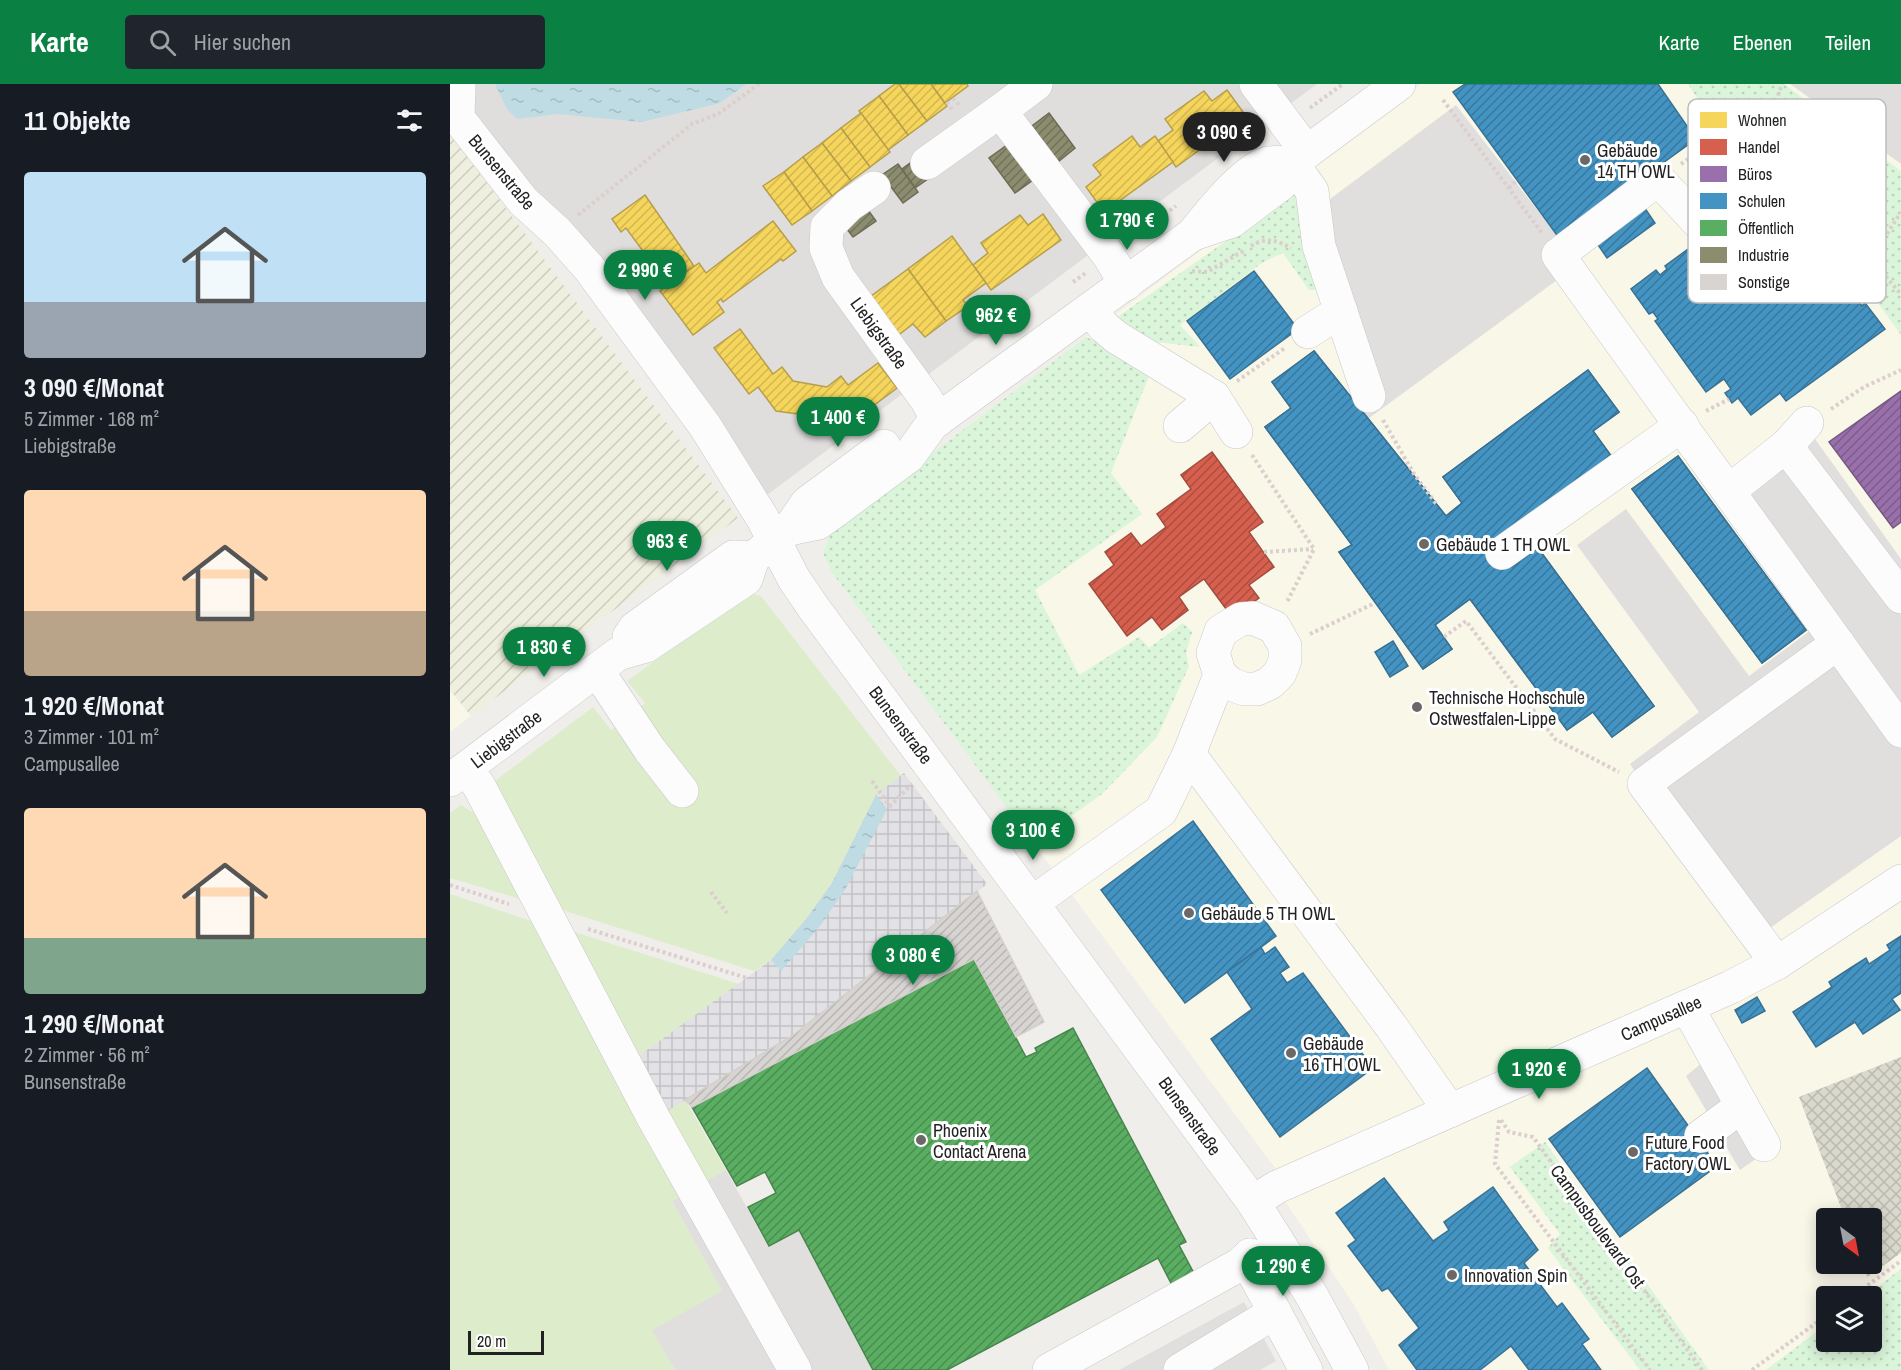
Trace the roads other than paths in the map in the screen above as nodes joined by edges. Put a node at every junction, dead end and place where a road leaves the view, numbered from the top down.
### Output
1 (459, 84) edge
2 (1036, 84) edge
3 (1256, 84) edge
4 (1399, 84) edge
5 (1000, 111) junction
6 (1299, 157) junction
7 (927, 164) dead end
8 (874, 188) dead end
9 (1688, 211) edge
10 (1126, 284) junction
11 (1091, 309) junction
12 (1341, 311) junction
13 (1308, 332) road end
14 (1369, 396) road end
15 (1214, 397) junction
16 (935, 422) junction
17 (1682, 425) junction
18 (1180, 426) dead end
19 (1236, 432) road end
20 (1730, 490) junction
21 (773, 543) junction
22 (1502, 553) dead end
23 (1901, 597) edge
24 (1838, 643) junction
25 (608, 662) junction
26 (1220, 675) junction
27 (1901, 731) edge
28 (1189, 754) junction
29 (458, 775) edge
30 (682, 791) dead end
31 (1901, 881) edge
32 (1032, 903) junction
33 (1777, 963) junction
34 (1687, 1007) junction
35 (1742, 1106) junction
36 (1450, 1112) junction
37 (1701, 1136) dead end
38 (1764, 1145) dead end
39 (1265, 1195) junction
40 (1275, 1312) junction
41 (1088, 1359) edge
42 (795, 1370) edge
43 (1049, 1370) edge
44 (1180, 1370) edge
45 (1306, 1370) edge
46 (1352, 1370) edge

1 - 21 street, Bunsenstraße
2 - 5 street
3 - 6 street
4 - 6 street
5 - 7 street
5 - 10 street
6 - 10 street
6 - 12 street
8 - 16 street, Liebigstraße
9 - 17 street
10 - 11 street
11 - 15 street
11 - 16 street
12 - 13 street
12 - 14 street
15 - 18 street
15 - 19 street
16 - 21 street
17 - 20 street
17 - 22 street
20 - 23 street
20 - 24 street
21 - 25 street, Liebigstraße
21 - 32 street, Bunsenstraße
24 - 27 street
24 - 33 street
25 - 29 street, Liebigstraße
25 - 30 street
26 - 26 street
26 - 28 street
28 - 32 street
28 - 36 street
29 - 42 street
31 - 33 street, Campusallee
32 - 39 street, Bunsenstraße
33 - 34 street, Campusallee
34 - 35 street
34 - 36 street, Campusallee
35 - 37 street
35 - 38 street
36 - 39 street, Campusallee
39 - 46 street, Bunsenstraße
40 - 41 street
40 - 44 street
40 - 45 street
41 - 43 street

